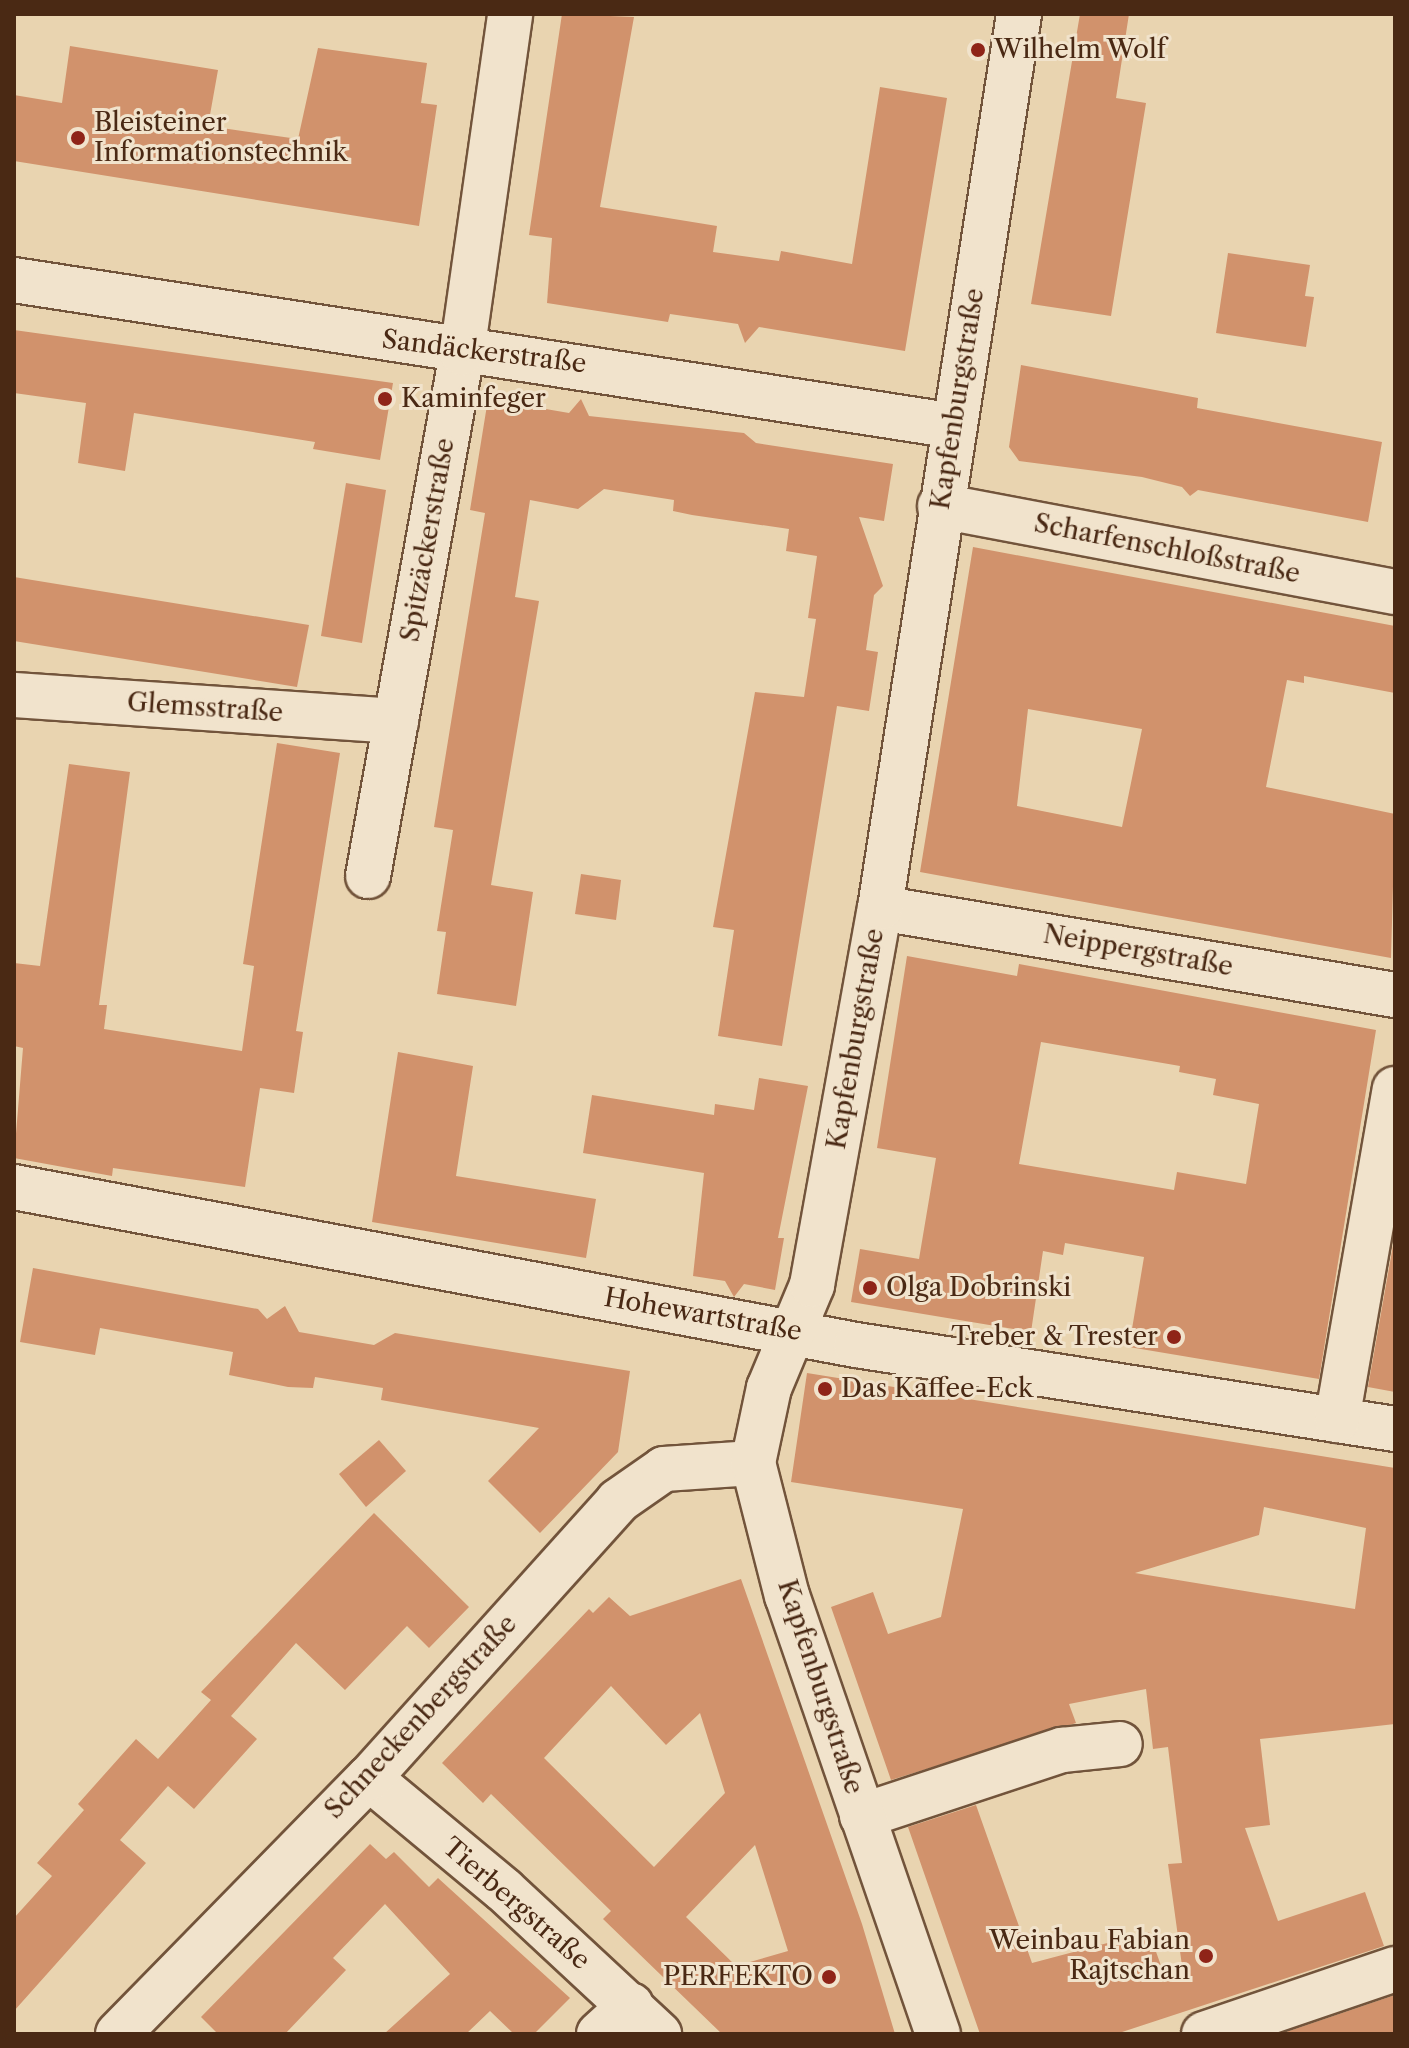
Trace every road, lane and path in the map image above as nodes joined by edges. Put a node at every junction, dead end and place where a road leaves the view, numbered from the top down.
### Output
1 (510, 14) edge
2 (1019, 14) edge
3 (14, 280) edge
4 (462, 353) junction
5 (955, 426) junction
6 (940, 506) junction
7 (1395, 592) edge
8 (14, 695) edge
9 (396, 721) junction
10 (368, 876) dead end
11 (880, 908) junction
12 (1395, 995) edge
13 (1395, 1089) edge
14 (14, 1187) edge
15 (793, 1331) junction
16 (1337, 1420) junction
17 (1395, 1429) edge
18 (753, 1463) junction
19 (1120, 1744) dead end
20 (369, 1778) junction
21 (862, 1816) junction
22 (1395, 1969) edge
23 (645, 2020) edge
24 (118, 2034) edge
25 (599, 2034) edge
26 (938, 2034) edge
27 (1204, 2034) edge

1 - 4 street, Spitzäckerstraße
2 - 5 street, Kapfenburgstraße
3 - 4 street, Sandäckerstraße
4 - 5 street, Sandäckerstraße
4 - 9 street, Spitzäckerstraße
5 - 6 street, Kapfenburgstraße
6 - 7 street, Scharfenschloßstraße
6 - 11 street, Kapfenburgstraße
8 - 9 street, Glemsstraße
9 - 10 street, Spitzäckerstraße
11 - 12 street, Neippergstraße
11 - 15 street, Kapfenburgstraße
13 - 16 street
14 - 15 street, Hohewartstraße
15 - 16 street, Hohewartstraße
15 - 18 street, Kapfenburgstraße
16 - 17 street, Hohewartstraße
18 - 20 street, Schneckenbergstraße
18 - 21 street, Kapfenburgstraße
19 - 21 street
20 - 23 street, Tierbergstraße
20 - 24 street, Schneckenbergstraße
21 - 26 street, Kapfenburgstraße
22 - 27 street
23 - 25 street

